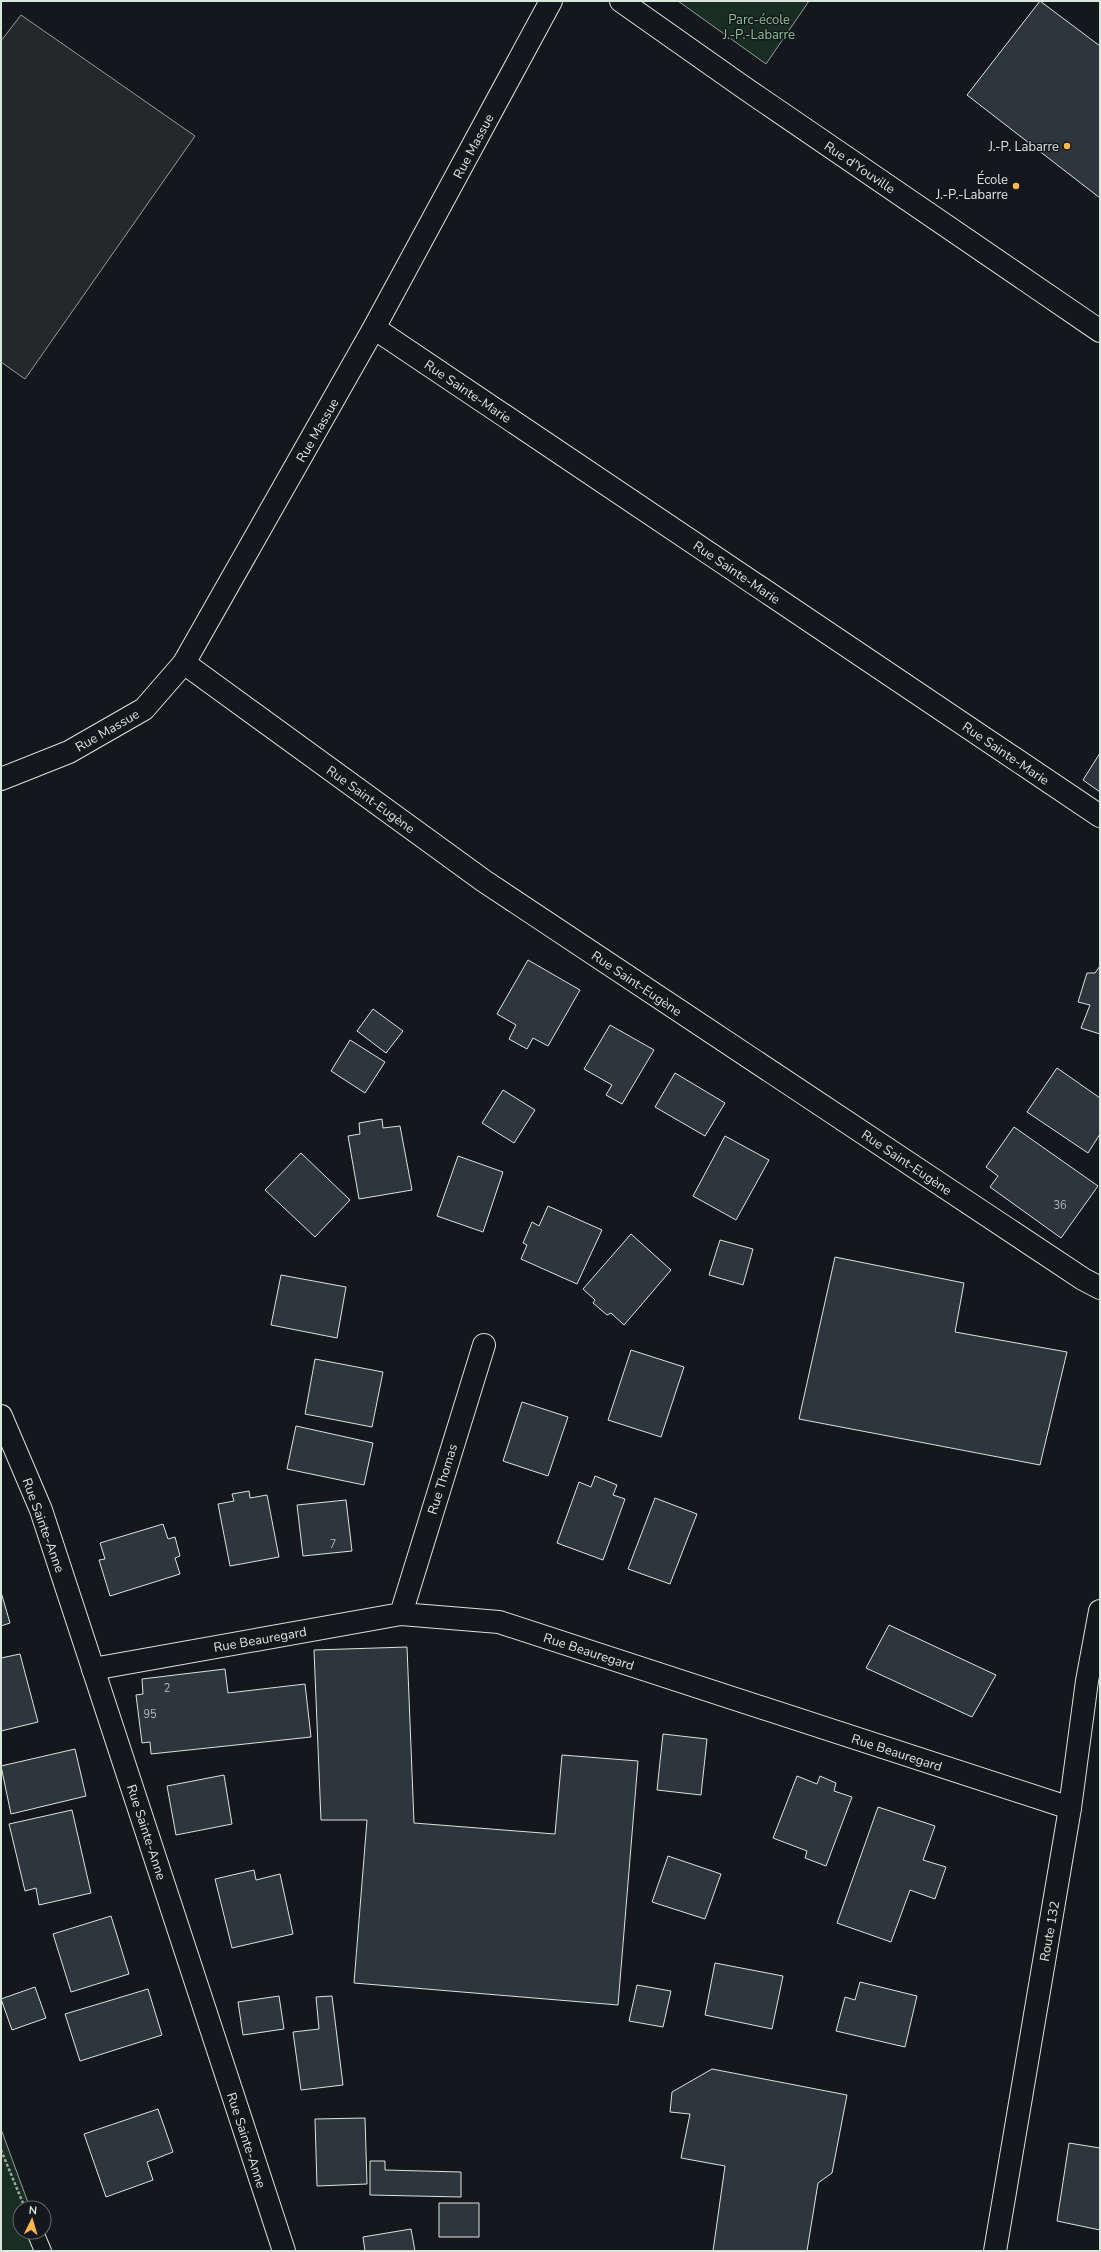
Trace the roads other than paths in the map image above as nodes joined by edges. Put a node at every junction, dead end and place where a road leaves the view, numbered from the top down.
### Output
1 (551, 1) edge
2 (621, 1) edge
3 (374, 328) junction
4 (1100, 331) edge
5 (184, 663) junction
6 (1, 779) edge
7 (1100, 816) edge
8 (1100, 1288) edge
9 (484, 1345) dead end
10 (1, 1416) edge
11 (1100, 1611) edge
12 (401, 1614) junction
13 (93, 1669) junction
14 (1070, 1808) junction
15 (38, 2240) edge
16 (43, 2251) edge
17 (284, 2251) edge
18 (995, 2251) edge

1 - 3 street, Rue Massue
2 - 4 street, Rue d'Youville
3 - 5 street, Rue Massue
3 - 7 street, Rue Sainte-Marie
5 - 6 street, Rue Massue
5 - 8 street, Rue Saint-Eugène
9 - 12 street, Rue Thomas
10 - 13 street, Rue Sainte-Anne
11 - 14 street, Route 132
12 - 13 street, Rue Beauregard
12 - 14 street, Rue Beauregard
13 - 17 street, Rue Sainte-Anne
14 - 18 street, Route 132
15 - 16 lane

